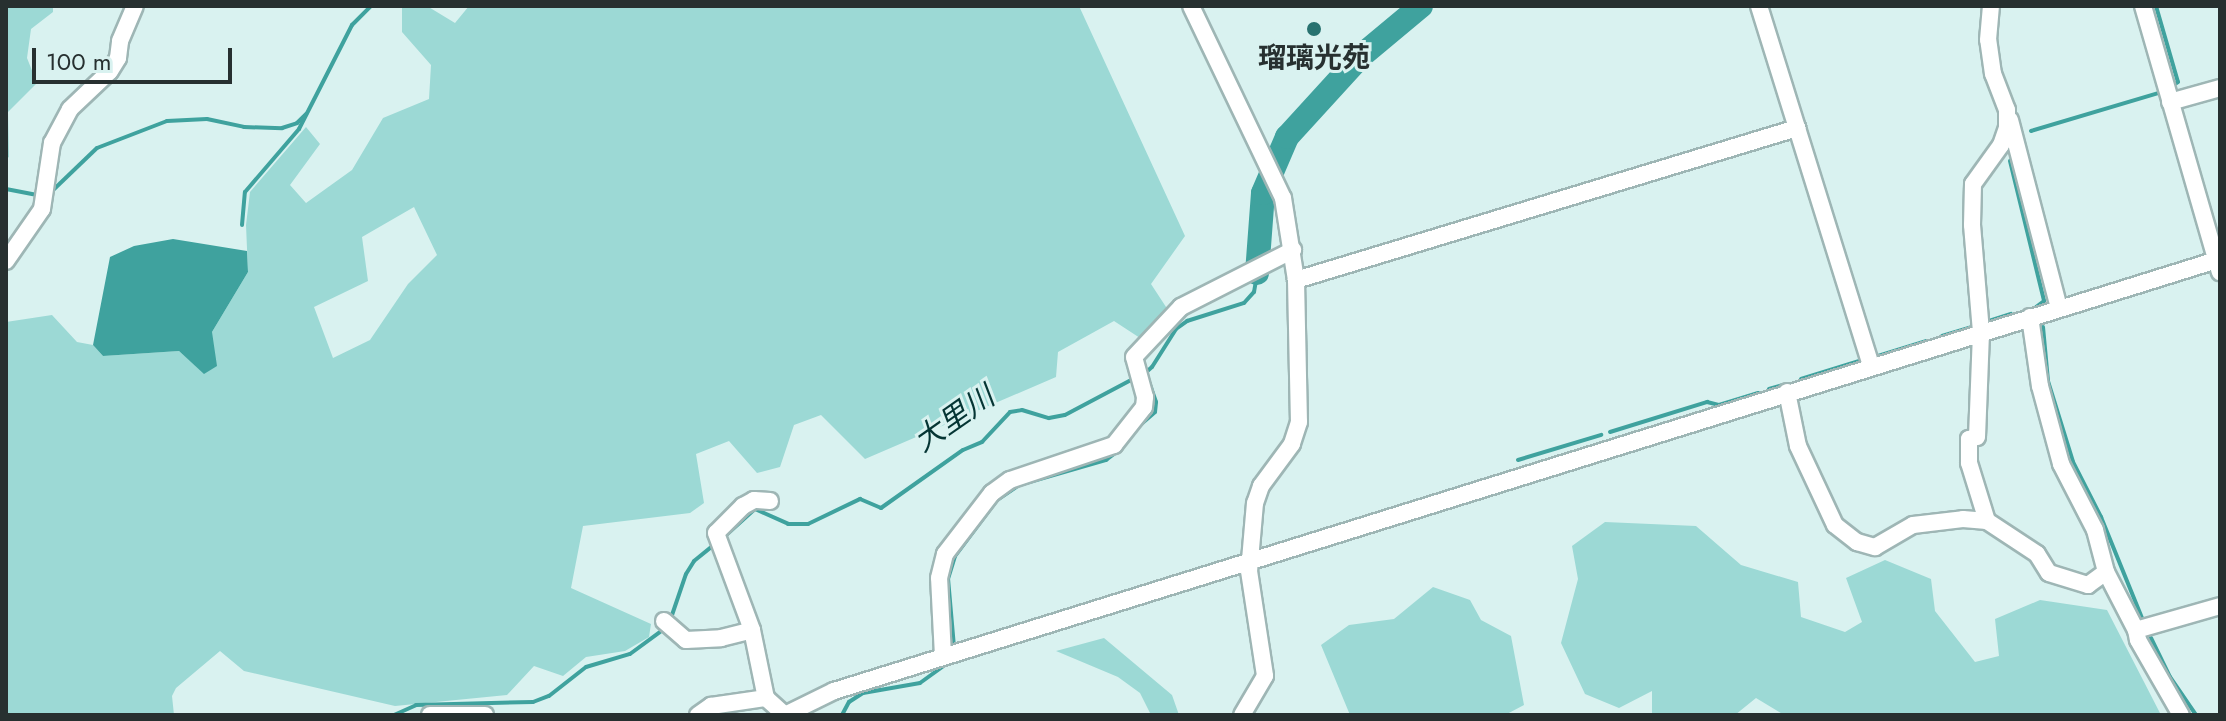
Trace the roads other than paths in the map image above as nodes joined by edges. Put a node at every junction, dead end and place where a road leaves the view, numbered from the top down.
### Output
1 (135, 6) edge
2 (1191, 6) edge
3 (1759, 6) edge
4 (1991, 6) edge
5 (2143, 6) edge
6 (2220, 88) edge
7 (2167, 94) junction
8 (2007, 110) junction
9 (1797, 128) junction
10 (1293, 250) junction
11 (6, 261) edge
12 (2218, 264) edge
13 (1296, 280) junction
14 (2059, 308) junction
15 (2030, 317) junction
16 (1981, 332) junction
17 (1871, 366) junction
18 (1787, 392) junction
19 (770, 501) dead end
20 (1987, 521) junction
21 (1249, 559) junction
22 (2106, 572) junction
23 (2220, 606) edge
24 (667, 625) dead end
25 (752, 630) junction
26 (2136, 630) junction
27 (943, 656) junction
28 (766, 698) junction
29 (430, 715) edge
30 (485, 715) edge
31 (698, 715) edge
32 (1242, 715) edge
33 (2181, 715) edge

1 - 11 street
2 - 10 street
3 - 9 street
4 - 8 street
5 - 7 street
6 - 7 street
7 - 12 street
8 - 14 street
8 - 16 street
9 - 13 street
9 - 17 street
10 - 13 street
10 - 27 street
12 - 14 street
13 - 21 street
14 - 15 street
15 - 16 street
15 - 22 street
16 - 17 street
16 - 20 street
17 - 18 street
18 - 20 street
18 - 21 street
19 - 25 street
20 - 22 street
21 - 27 street
21 - 32 street
22 - 26 street
23 - 26 street
24 - 25 street
25 - 28 street
26 - 33 street
27 - 28 street
28 - 31 street
29 - 30 street

